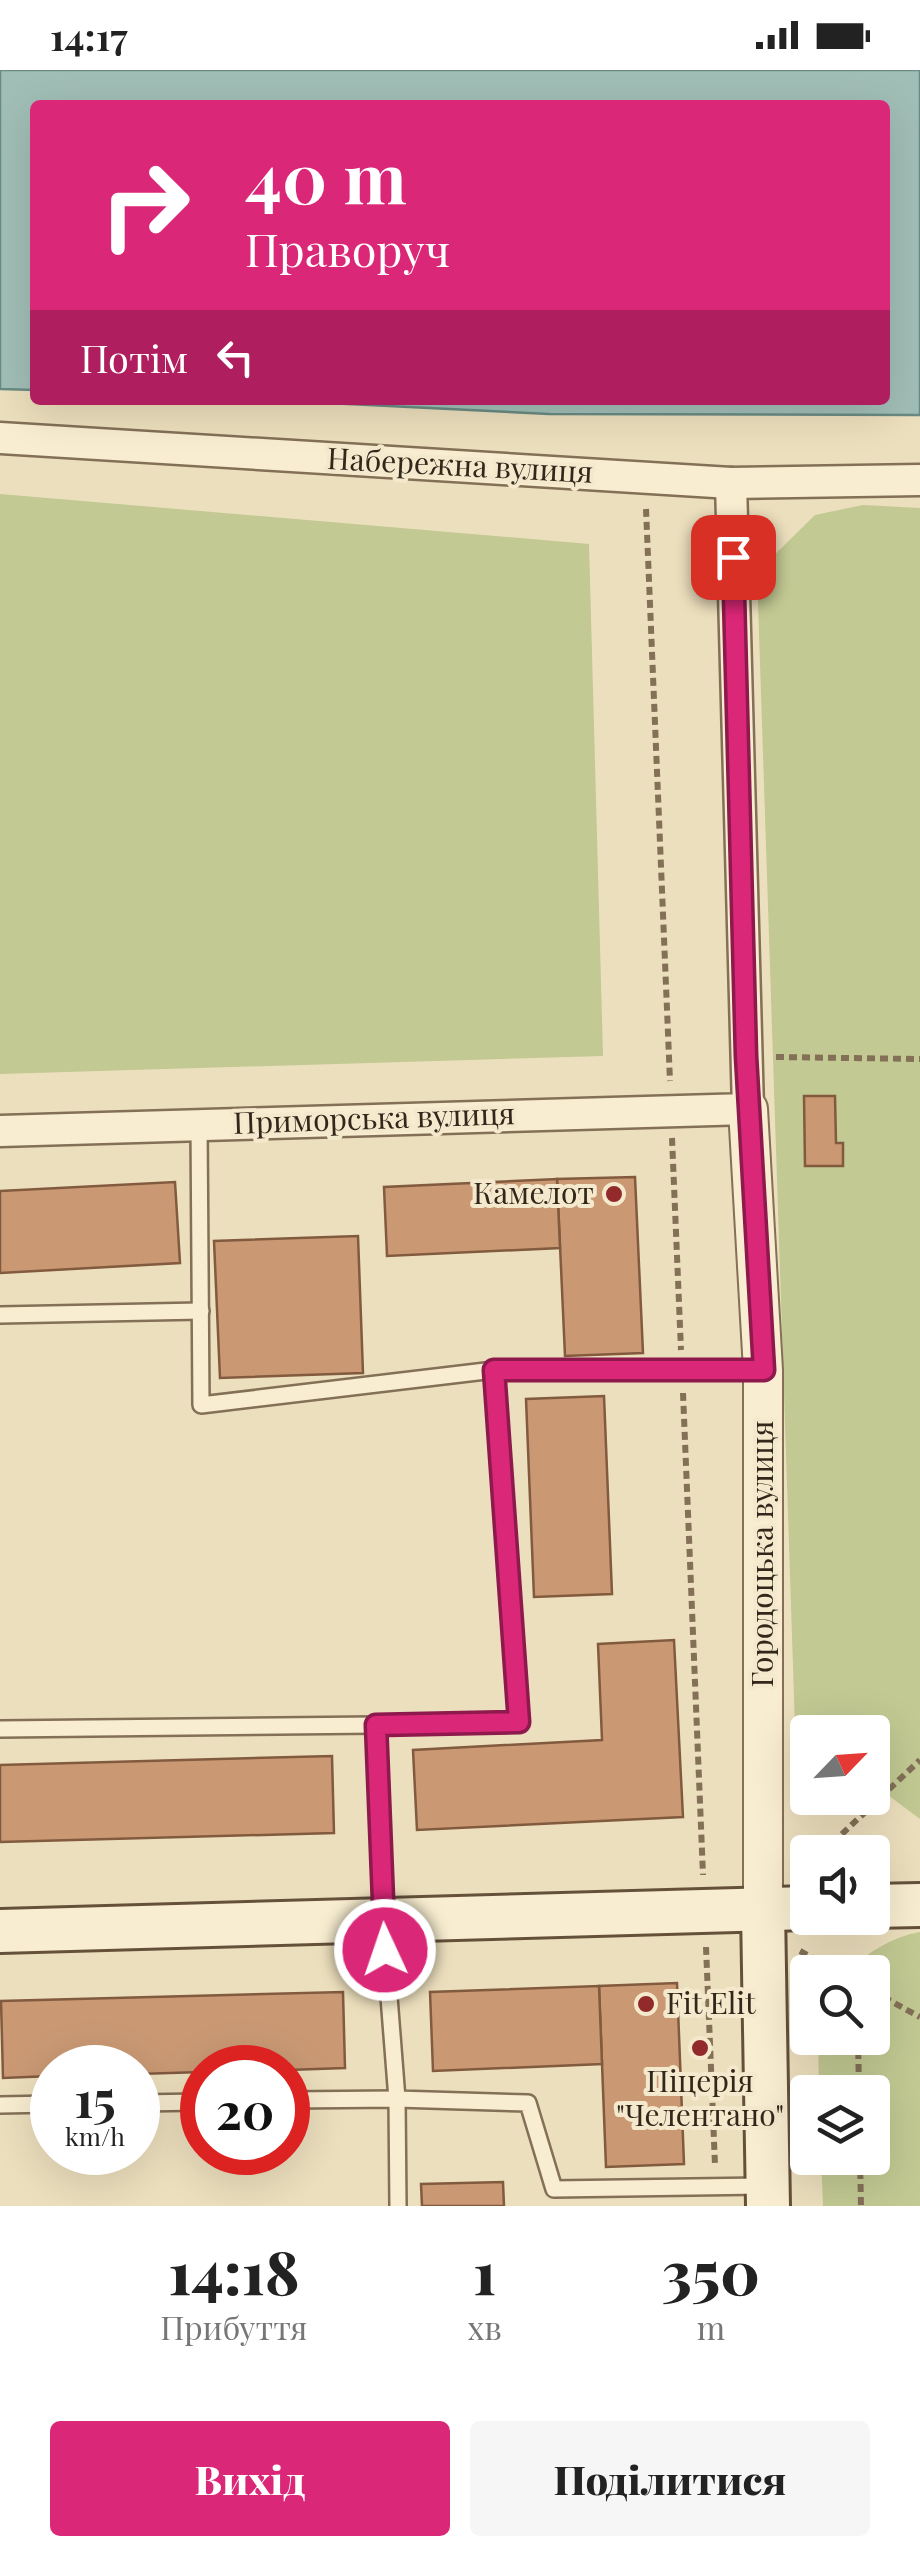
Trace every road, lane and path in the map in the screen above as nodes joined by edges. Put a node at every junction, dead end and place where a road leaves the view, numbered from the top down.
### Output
1 (0, 438) edge
2 (645, 478) junction
3 (920, 480) edge
4 (730, 483) junction
5 (746, 1056) junction
6 (920, 1059) edge
7 (748, 1109) junction
8 (671, 1111) junction
9 (199, 1124) junction
10 (0, 1131) edge
11 (201, 1311) junction
12 (0, 1315) edge
13 (494, 1370) junction
14 (682, 1370) junction
15 (764, 1370) junction
16 (376, 1725) junction
17 (0, 1729) edge
18 (920, 1760) edge
19 (841, 1835) edge
20 (920, 1905) edge
21 (890, 1906) edge
22 (790, 1909) edge
23 (763, 1910) junction
24 (704, 1911) junction
25 (383, 1920) junction
26 (0, 1932) edge
27 (890, 2001) edge
28 (920, 2018) edge
29 (397, 2099) junction
30 (310, 2100) edge
31 (30, 2104) edge
32 (0, 2105) edge
33 (860, 2175) edge
34 (715, 2186) junction
35 (767, 2196) edge
36 (555, 2198) edge
37 (398, 2206) edge
38 (861, 2206) edge

1 - 2 street, Набережна вулиця
2 - 4 street, Набережна вулиця
2 - 8 path
3 - 4 street, Набережна вулиця
4 - 5 street, Городоцька вулиця
5 - 6 path
5 - 7 street, Городоцька вулиця
7 - 8 street, Приморська вулиця
7 - 15 street, Городоцька вулиця
8 - 9 street, Приморська вулиця
8 - 14 path
9 - 10 street, Приморська вулиця
9 - 11 lane
11 - 12 lane
11 - 13 lane
13 - 14 lane
13 - 16 lane
14 - 15 lane
14 - 24 path
15 - 23 street, Городоцька вулиця
16 - 17 lane
16 - 25 lane
18 - 19 path
20 - 21 main road
22 - 23 main road
23 - 24 main road
23 - 35 main road, Городоцька вулиця
24 - 25 main road
24 - 34 path
25 - 26 main road
25 - 29 lane
27 - 28 path
29 - 30 lane
29 - 36 lane
29 - 37 lane
31 - 32 lane
33 - 38 path
34 - 35 lane
34 - 36 lane

